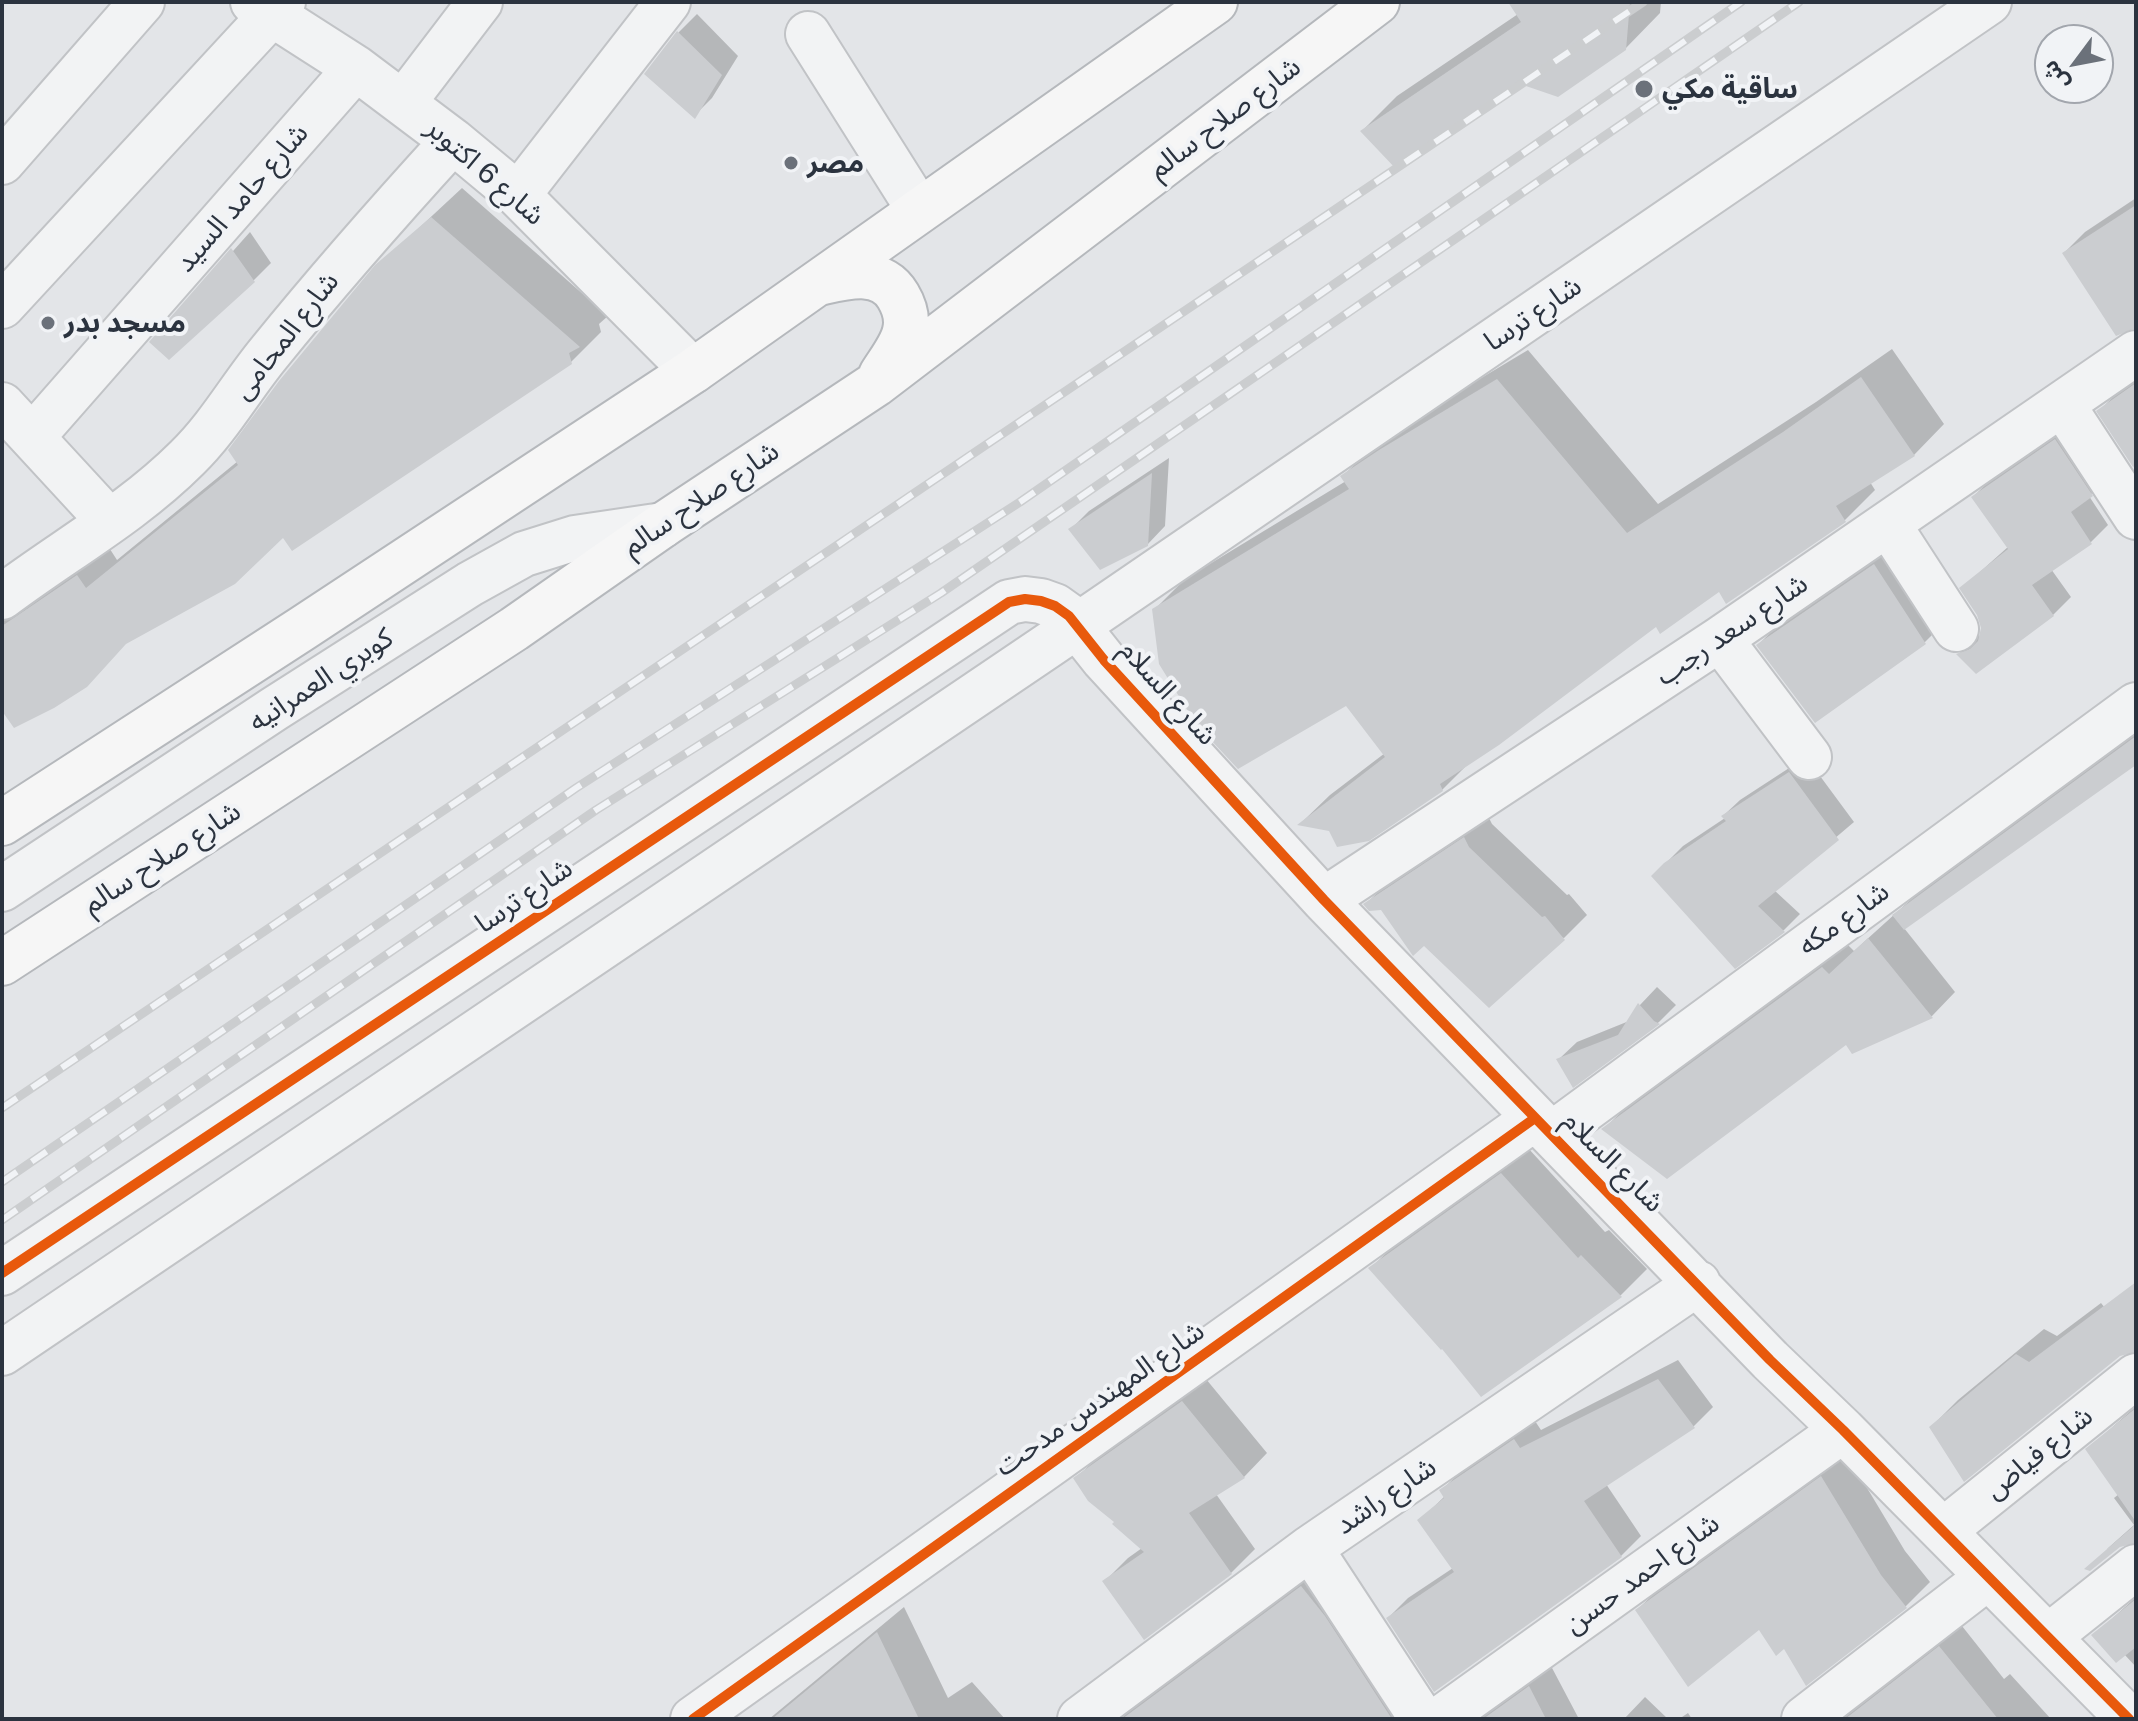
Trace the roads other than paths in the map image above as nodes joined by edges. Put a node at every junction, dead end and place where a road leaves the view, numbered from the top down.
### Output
1 (142, 2) edge
2 (480, 2) edge
3 (668, 2) edge
4 (1215, 2) edge
5 (1377, 2) edge
6 (1989, 2) edge
7 (270, 6) edge
8 (808, 34) dead end
9 (356, 68) junction
10 (403, 103) junction
11 (453, 141) junction
12 (2, 162) edge
13 (518, 195) junction
14 (919, 210) junction
15 (814, 284) junction
16 (2, 306) edge
17 (2136, 353) edge
18 (693, 371) junction
19 (876, 384) junction
20 (2062, 404) junction
21 (12, 419) edge
22 (2136, 517) edge
23 (109, 521) junction
24 (1888, 524) junction
25 (663, 525) junction
26 (2, 597) edge
27 (1077, 626) junction
28 (1956, 629) dead end
29 (1720, 639) junction
30 (2136, 705) edge
31 (1809, 757) dead end
32 (2, 823) edge
33 (2, 889) edge
34 (1324, 900) junction
35 (2, 963) edge
36 (1544, 1126) junction
37 (2, 1273) edge
38 (1698, 1283) junction
39 (2, 1353) edge
40 (2136, 1376) edge
41 (1843, 1430) junction
42 (1943, 1531) junction
43 (1310, 1548) junction
44 (2136, 1567) edge
45 (1988, 1577) junction
46 (2048, 1637) junction
47 (693, 1719) edge
48 (1080, 1719) edge
49 (1422, 1719) edge
50 (1440, 1719) edge
51 (1804, 1719) edge
52 (2129, 1719) edge

1 - 12 street
2 - 10 street
3 - 13 street
4 - 14 highway
5 - 19 highway, شارع صلاح سالم
6 - 27 street, شارع ترسا
7 - 9 street, شارع 6 اكتوبر
7 - 16 street
8 - 14 street
9 - 10 street, شارع 6 اكتوبر
9 - 21 street, شارع حامد السيد
10 - 11 street, شارع 6 اكتوبر
11 - 13 street, شارع 6 اكتوبر
11 - 23 street, شارع المحامى
13 - 18 street, شارع 6 اكتوبر
14 - 15 highway
15 - 18 highway
15 - 19 highway
17 - 20 street, شارع سعد رجب
18 - 32 highway
19 - 25 highway, شارع صلاح سالم
20 - 22 street
20 - 24 street, شارع سعد رجب
21 - 23 street
23 - 26 street, شارع المحامى
24 - 28 street
24 - 29 street, شارع سعد رجب
25 - 33 street, كوبري العمرانيه
25 - 35 highway, شارع صلاح سالم
27 - 34 street, شارع السلام
27 - 37 street, شارع ترسا
27 - 39 street, شارع ترسا
29 - 31 street
29 - 34 street, شارع سعد رجب
30 - 36 street, شارع مكه
34 - 36 street, شارع السلام
36 - 38 street, شارع السلام
36 - 47 street, شارع المهندس مدحت
38 - 41 street, شارع السلام
38 - 43 street, شارع راشد
40 - 42 street, شارع فياض
41 - 42 street, شارع السلام
41 - 50 street, شارع احمد حسن
42 - 45 street, شارع السلام
43 - 48 street, شارع راشد
43 - 49 street
44 - 46 street
45 - 46 street, شارع السلام
45 - 51 street
46 - 52 street, شارع السلام

